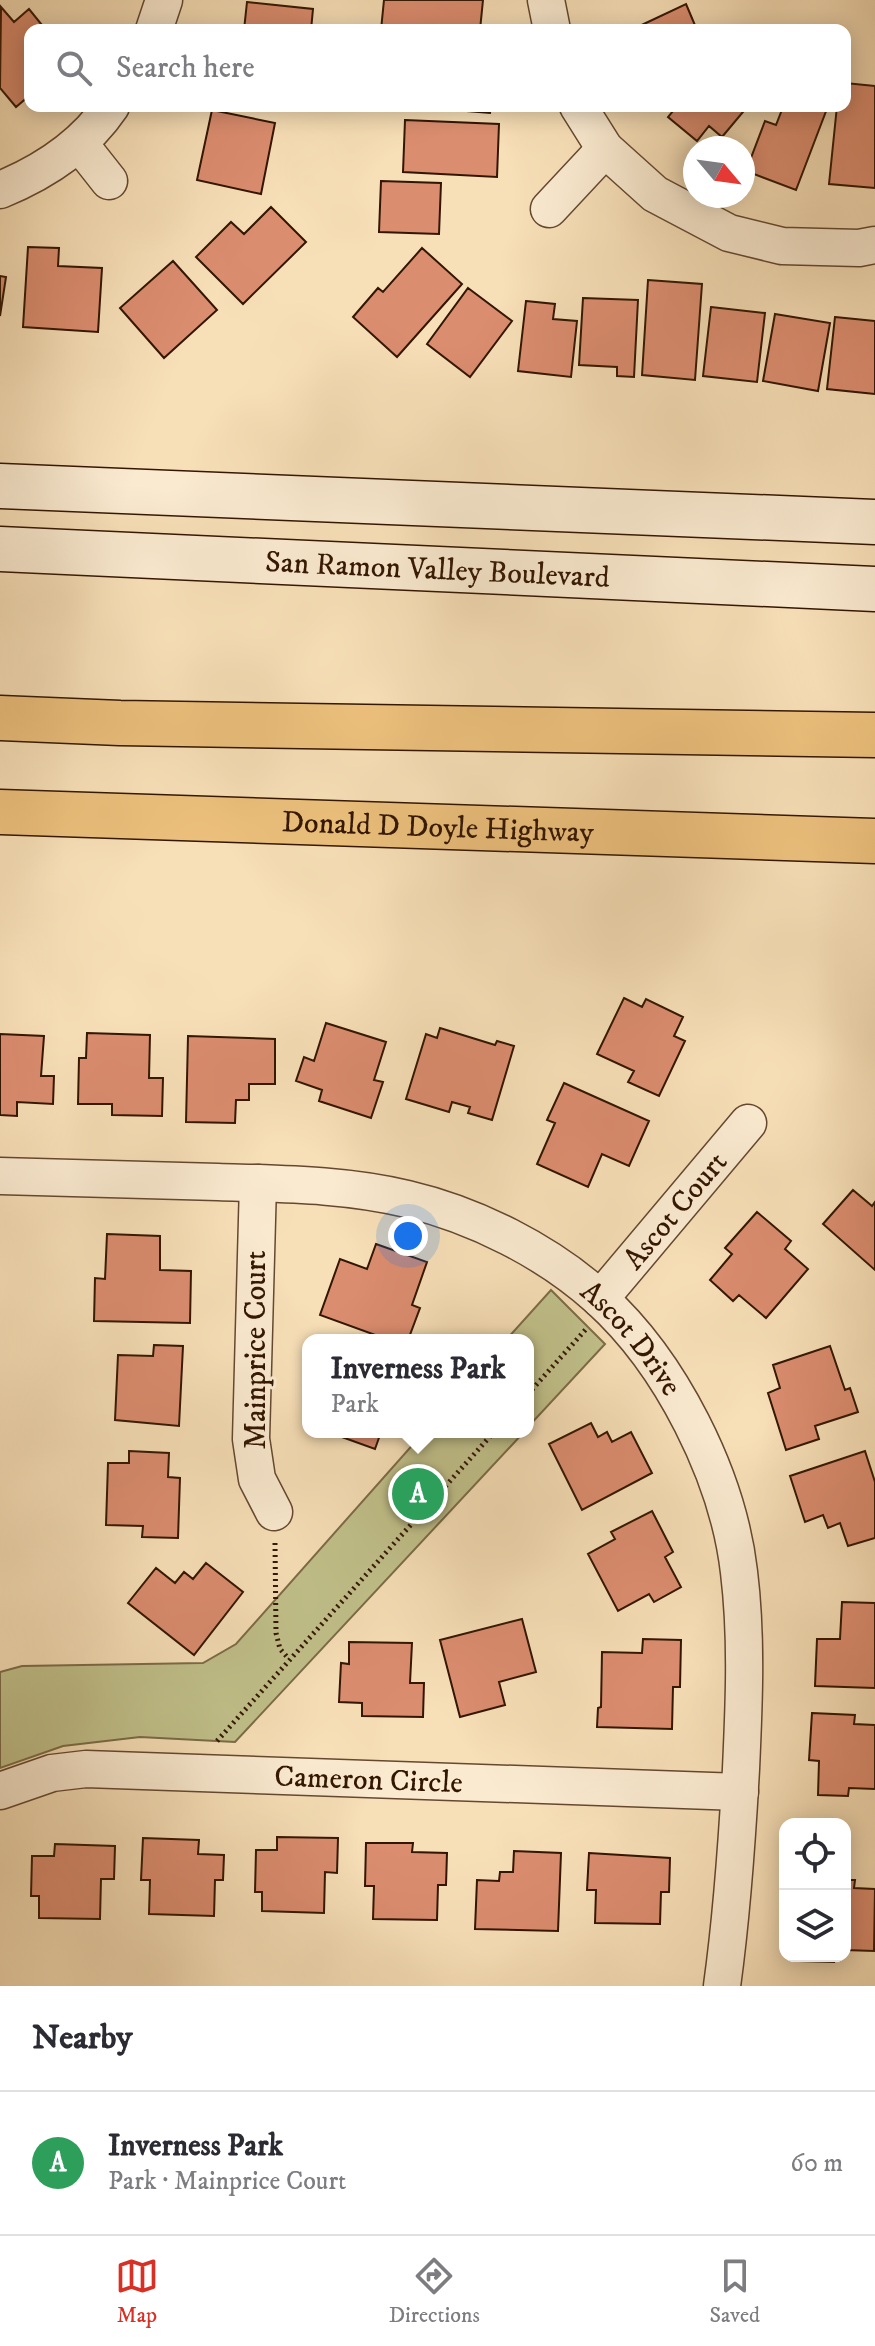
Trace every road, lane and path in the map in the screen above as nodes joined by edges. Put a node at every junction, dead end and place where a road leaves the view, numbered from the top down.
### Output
1 (164, 0) edge
2 (546, 0) edge
3 (156, 24) edge
4 (551, 24) edge
5 (106, 112) edge
6 (582, 112) edge
7 (79, 143) junction
8 (605, 149) junction
9 (109, 181) dead end
10 (0, 190) edge
11 (549, 209) dead end
12 (875, 245) edge
13 (0, 486) edge
14 (875, 522) edge
15 (0, 549) edge
16 (875, 589) edge
17 (0, 718) edge
18 (875, 735) edge
19 (0, 812) edge
20 (875, 841) edge
21 (748, 1123) dead end
22 (0, 1176) edge
23 (258, 1183) junction
24 (603, 1303) junction
25 (534, 1387) edge
26 (489, 1438) edge
27 (274, 1512) joint
28 (289, 1659) junction
29 (190, 1773) junction
30 (0, 1791) edge
31 (740, 1792) junction
32 (722, 1986) edge

1 - 3 street
2 - 4 street
5 - 7 street
6 - 8 street
7 - 9 street
7 - 10 street
8 - 11 street
8 - 12 street
13 - 14 main road, San Ramon Valley Boulevard
15 - 16 main road, San Ramon Valley Boulevard
17 - 18 highway
19 - 20 highway, Donald D Doyle Highway
21 - 24 street, Ascot Court
22 - 23 street, Ascot Drive
23 - 24 street, Ascot Drive
23 - 27 street, Mainprice Court
24 - 25 path
24 - 31 street, Ascot Drive
26 - 28 path
27 - 28 path
28 - 29 path
29 - 30 street, Cameron Circle
29 - 31 street, Cameron Circle
31 - 32 street, Ascot Drive

